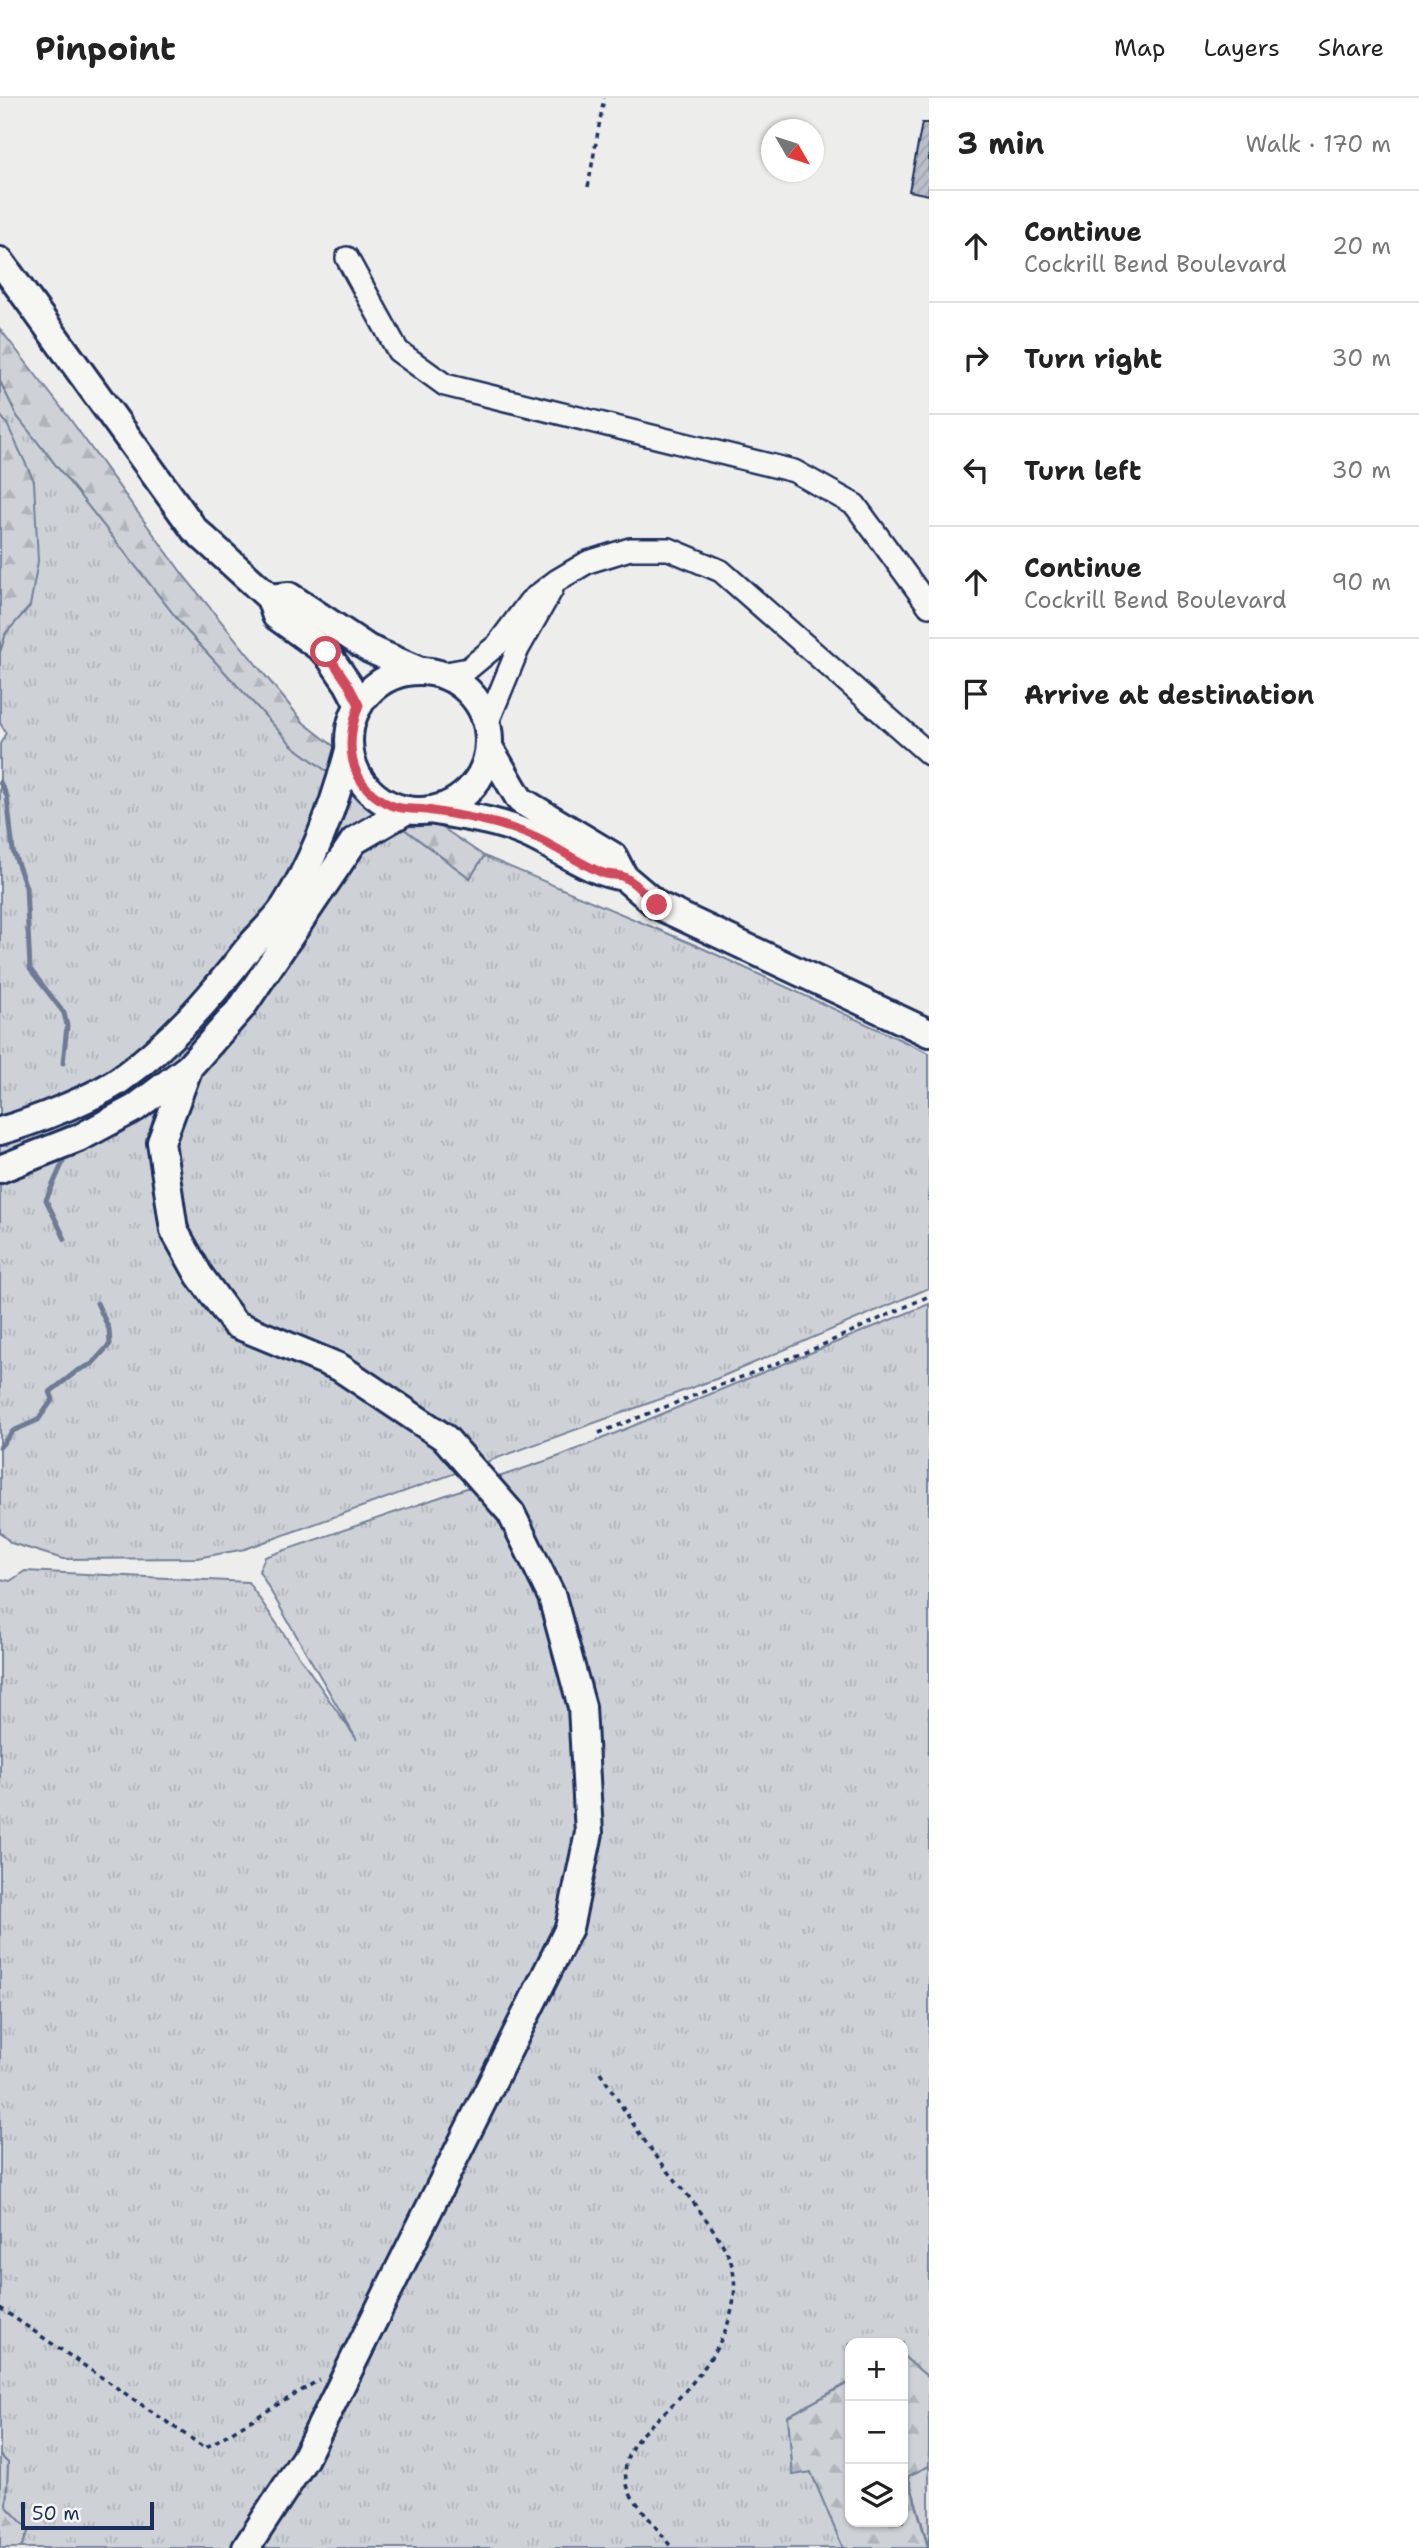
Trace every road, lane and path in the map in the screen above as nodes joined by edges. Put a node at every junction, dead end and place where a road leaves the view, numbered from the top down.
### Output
1 (604, 98) edge
2 (588, 187) dead end
3 (347, 258) dead end
4 (0, 261) edge
5 (556, 581) junction
6 (270, 598) junction
7 (929, 606) edge
8 (429, 672) junction
9 (359, 705) junction
10 (488, 736) junction
11 (349, 750) junction
12 (929, 754) edge
13 (419, 810) junction
14 (624, 877) junction
15 (292, 914) junction
16 (929, 1033) edge
17 (189, 1067) junction
18 (119, 1080) junction
19 (135, 1108) junction
20 (0, 1131) edge
21 (161, 1142) junction
22 (0, 1169) edge
23 (929, 1296) edge
24 (599, 1433) dead end
25 (600, 2073) dead end
26 (0, 2308) edge
27 (350, 2368) junction
28 (246, 2548) edge
29 (672, 2548) edge

1 - 2 path
3 - 7 street
4 - 6 street
5 - 8 street
5 - 10 street
5 - 12 street
6 - 8 street
6 - 9 street
8 - 9 street
8 - 10 street
9 - 11 street
10 - 13 street
10 - 14 street
11 - 13 street
11 - 15 street
13 - 14 street
13 - 15 street
14 - 16 street
15 - 17 street
15 - 18 street
17 - 19 street
17 - 21 street
18 - 19 street
18 - 20 street
19 - 21 street
19 - 22 street
21 - 27 street
23 - 24 path
25 - 29 path
26 - 27 path
27 - 28 street

